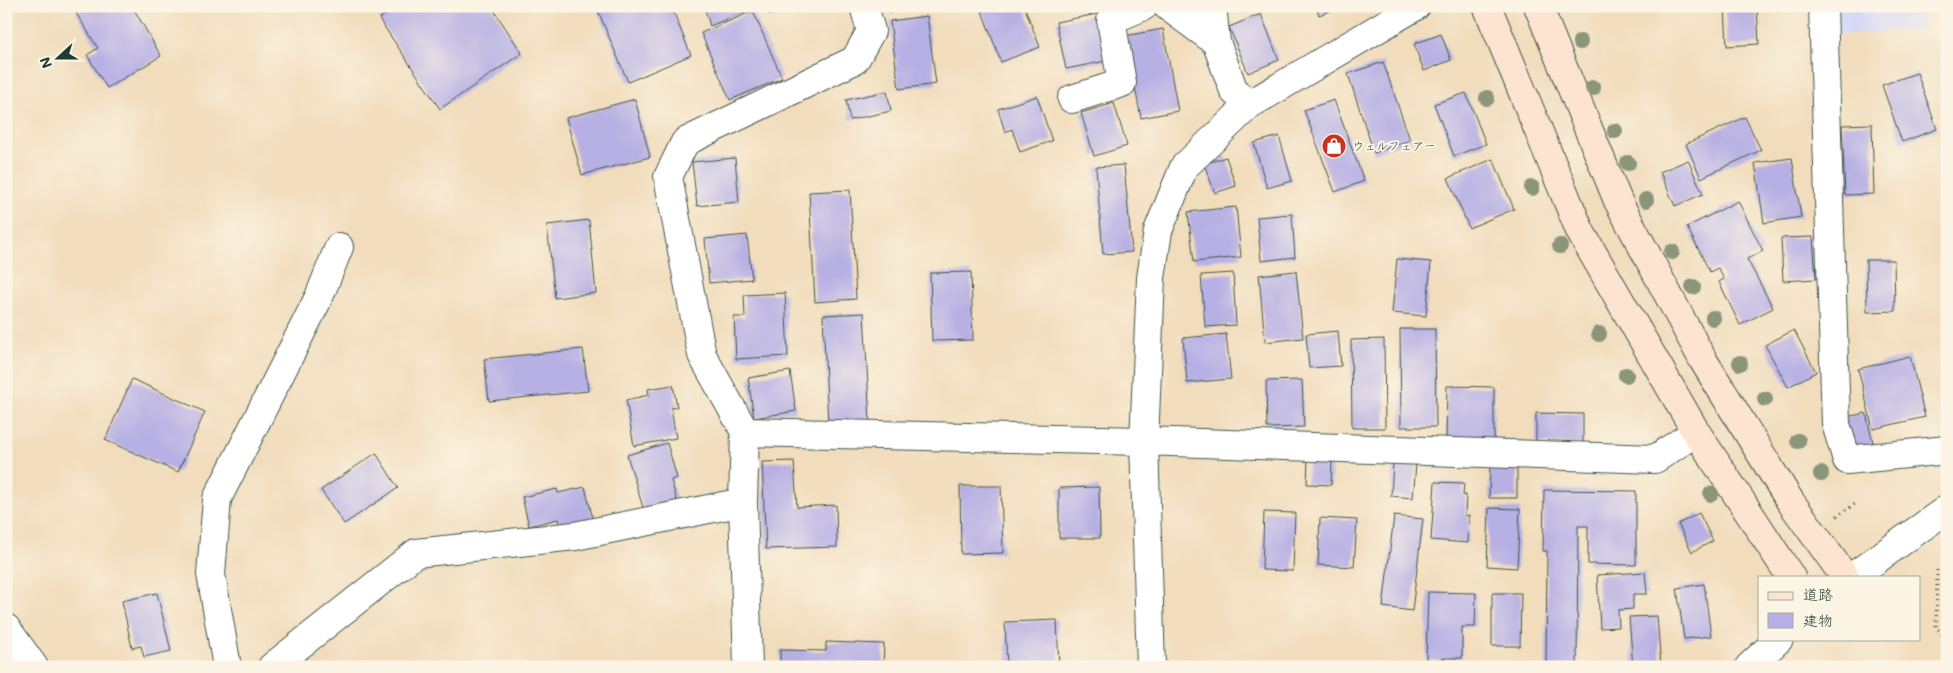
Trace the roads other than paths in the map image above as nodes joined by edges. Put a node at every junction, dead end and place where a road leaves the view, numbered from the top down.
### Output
1 (864, 6) edge
2 (1144, 6) edge
3 (1167, 6) edge
4 (1212, 6) edge
5 (1416, 6) edge
6 (1487, 6) edge
7 (1538, 6) edge
8 (1823, 6) edge
9 (1216, 42) junction
10 (1072, 100) dead end
11 (1249, 105) junction
12 (339, 247) dead end
13 (745, 432) junction
14 (1696, 432) junction
15 (1144, 441) junction
16 (1947, 450) edge
17 (743, 502) junction
18 (1947, 509) edge
19 (1789, 576) edge
20 (1844, 576) edge
21 (1853, 576) edge
22 (6, 628) edge
23 (1779, 640) edge
24 (34, 667) edge
25 (227, 667) edge
26 (272, 667) edge
27 (748, 667) edge
28 (1151, 667) edge
29 (1749, 667) edge

1 - 13 street
2 - 10 street
3 - 9 street
4 - 9 street
5 - 11 street
6 - 14 street
7 - 20 street
8 - 16 street
9 - 11 street
11 - 15 street
12 - 25 street
13 - 15 street
13 - 17 street
14 - 15 street
14 - 19 street
15 - 28 street
17 - 26 street
17 - 27 street
18 - 21 street
22 - 24 street
23 - 29 street

